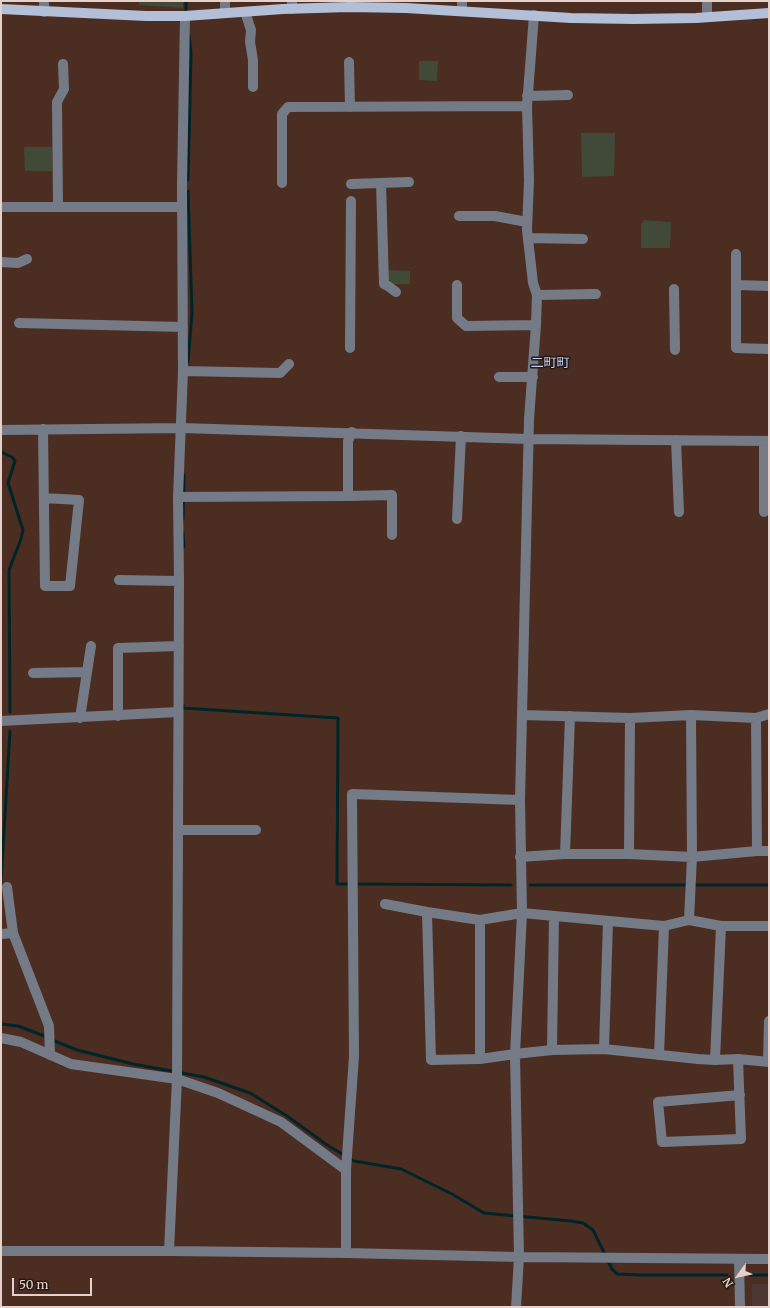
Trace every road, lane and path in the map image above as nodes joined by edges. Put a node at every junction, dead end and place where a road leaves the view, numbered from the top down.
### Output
1 (44, 1) edge
2 (225, 1) edge
3 (708, 1) edge
4 (348, 4) edge
5 (292, 5) edge
6 (406, 5) edge
7 (462, 6) edge
8 (1, 9) edge
9 (44, 12) junction
10 (245, 12) junction
11 (769, 12) edge
12 (225, 13) junction
13 (534, 15) junction
14 (185, 16) junction
15 (708, 17) junction
16 (349, 62) dead end
17 (63, 64) dead end
18 (253, 87) dead end
19 (568, 95) dead end
20 (527, 101) junction
21 (350, 107) junction
22 (409, 182) dead end
23 (282, 183) dead end
24 (381, 183) junction
25 (351, 184) dead end
26 (351, 201) dead end
27 (1, 207) edge
28 (58, 207) junction
29 (182, 207) junction
30 (458, 216) dead end
31 (527, 222) junction
32 (528, 238) junction
33 (583, 239) dead end
34 (736, 254) dead end
35 (27, 259) dead end
36 (1, 262) edge
37 (457, 285) dead end
38 (736, 285) junction
39 (769, 286) edge
40 (674, 289) dead end
41 (396, 292) dead end
42 (596, 294) dead end
43 (537, 295) junction
44 (19, 323) dead end
45 (536, 325) junction
46 (183, 327) junction
47 (350, 348) dead end
48 (769, 349) edge
49 (675, 350) dead end
50 (290, 364) dead end
51 (183, 371) junction
52 (500, 377) dead end
53 (532, 377) junction
54 (181, 428) junction
55 (43, 429) junction
56 (1, 430) edge
57 (352, 432) junction
58 (461, 436) junction
59 (529, 439) junction
60 (676, 440) junction
61 (766, 441) edge
62 (348, 496) junction
63 (182, 497) junction
64 (44, 498) junction
65 (679, 512) dead end
66 (764, 512) dead end
67 (457, 519) dead end
68 (392, 535) dead end
69 (119, 580) dead end
70 (179, 581) junction
71 (91, 646) dead end
72 (179, 646) junction
73 (87, 672) junction
74 (33, 673) dead end
75 (178, 712) junction
76 (769, 714) edge
77 (523, 715) junction
78 (118, 716) junction
79 (570, 716) junction
80 (691, 716) junction
81 (80, 718) junction
82 (630, 718) junction
83 (756, 718) junction
84 (1, 722) edge
85 (520, 800) junction
86 (178, 830) junction
87 (256, 830) dead end
88 (757, 851) junction
89 (769, 851) edge
90 (565, 854) junction
91 (629, 854) junction
92 (520, 857) junction
93 (692, 857) junction
94 (7, 887) dead end
95 (385, 904) dead end
96 (427, 912) junction
97 (522, 912) junction
98 (554, 916) junction
99 (480, 920) junction
100 (689, 920) junction
101 (608, 921) junction
102 (664, 926) junction
103 (721, 926) junction
104 (769, 926) edge
105 (13, 933) junction
106 (1, 934) edge
107 (769, 1021) edge
108 (1, 1038) edge
109 (604, 1049) junction
110 (552, 1050) junction
111 (515, 1054) junction
112 (50, 1055) junction
113 (659, 1055) junction
114 (480, 1059) junction
115 (738, 1059) junction
116 (715, 1060) junction
117 (768, 1062) edge
118 (177, 1079) junction
119 (740, 1095) junction
120 (346, 1170) junction
121 (1, 1251) edge
122 (169, 1251) junction
123 (346, 1253) junction
124 (519, 1257) junction
125 (739, 1259) junction
126 (769, 1259) edge
127 (516, 1307) edge
128 (740, 1307) edge

1 - 9 street
2 - 12 street
3 - 15 street
4 - 5 main road
4 - 6 main road
5 - 10 main road
6 - 7 main road
7 - 13 main road
8 - 9 main road
9 - 14 main road
10 - 12 main road
10 - 18 street
11 - 15 main road
12 - 14 main road
13 - 15 main road
13 - 20 street
14 - 29 street
16 - 21 street
17 - 28 street
19 - 20 street
20 - 21 street
20 - 31 street
21 - 23 street
22 - 24 street
24 - 25 street
24 - 41 street
26 - 47 street
27 - 28 street
28 - 29 street
29 - 46 street
30 - 31 street
31 - 32 street
32 - 33 street
32 - 43 street
34 - 38 street
35 - 36 street
37 - 45 street
38 - 39 street
38 - 48 street
40 - 49 street
42 - 43 street
43 - 45 street
44 - 46 street
45 - 53 street
46 - 51 street
50 - 51 street
51 - 54 street
52 - 53 street
53 - 59 street
54 - 55 street
54 - 57 street
54 - 63 street
55 - 56 street
55 - 64 street
57 - 58 street
57 - 62 street
58 - 59 street
58 - 67 street
59 - 60 street
59 - 77 street
60 - 61 street
60 - 65 street
61 - 66 street
62 - 63 street
62 - 68 street
63 - 70 street
64 - 64 street
69 - 70 street
70 - 72 street
71 - 73 street
72 - 75 street
72 - 78 street
73 - 74 street
73 - 81 street
75 - 78 street
75 - 86 street
76 - 83 street
77 - 79 street
77 - 85 street
78 - 81 street
79 - 82 street
79 - 90 street
80 - 82 street
80 - 83 street
80 - 93 street
81 - 84 street
82 - 91 street
83 - 88 street
85 - 92 street
85 - 120 street
86 - 87 street
86 - 118 street
88 - 89 street
88 - 93 street
90 - 91 street
90 - 92 street
91 - 93 street
92 - 97 street
93 - 100 street
94 - 105 street
95 - 96 street
96 - 99 street
96 - 114 street
97 - 98 street
97 - 99 street
97 - 111 street
98 - 101 street
98 - 110 street
99 - 114 street
100 - 102 street
100 - 103 street
101 - 102 street
101 - 109 street
102 - 113 street
103 - 104 street
103 - 116 street
105 - 106 street
105 - 112 street
107 - 117 street
108 - 112 street
109 - 110 street
109 - 113 street
110 - 111 street
111 - 114 street
111 - 124 street
112 - 118 street
113 - 116 street
115 - 116 street
115 - 117 street
115 - 119 street
118 - 120 street
118 - 122 street
119 - 119 street
120 - 123 street
121 - 122 street
122 - 123 street
123 - 124 street
124 - 125 street
124 - 127 street
125 - 126 street
125 - 128 street

